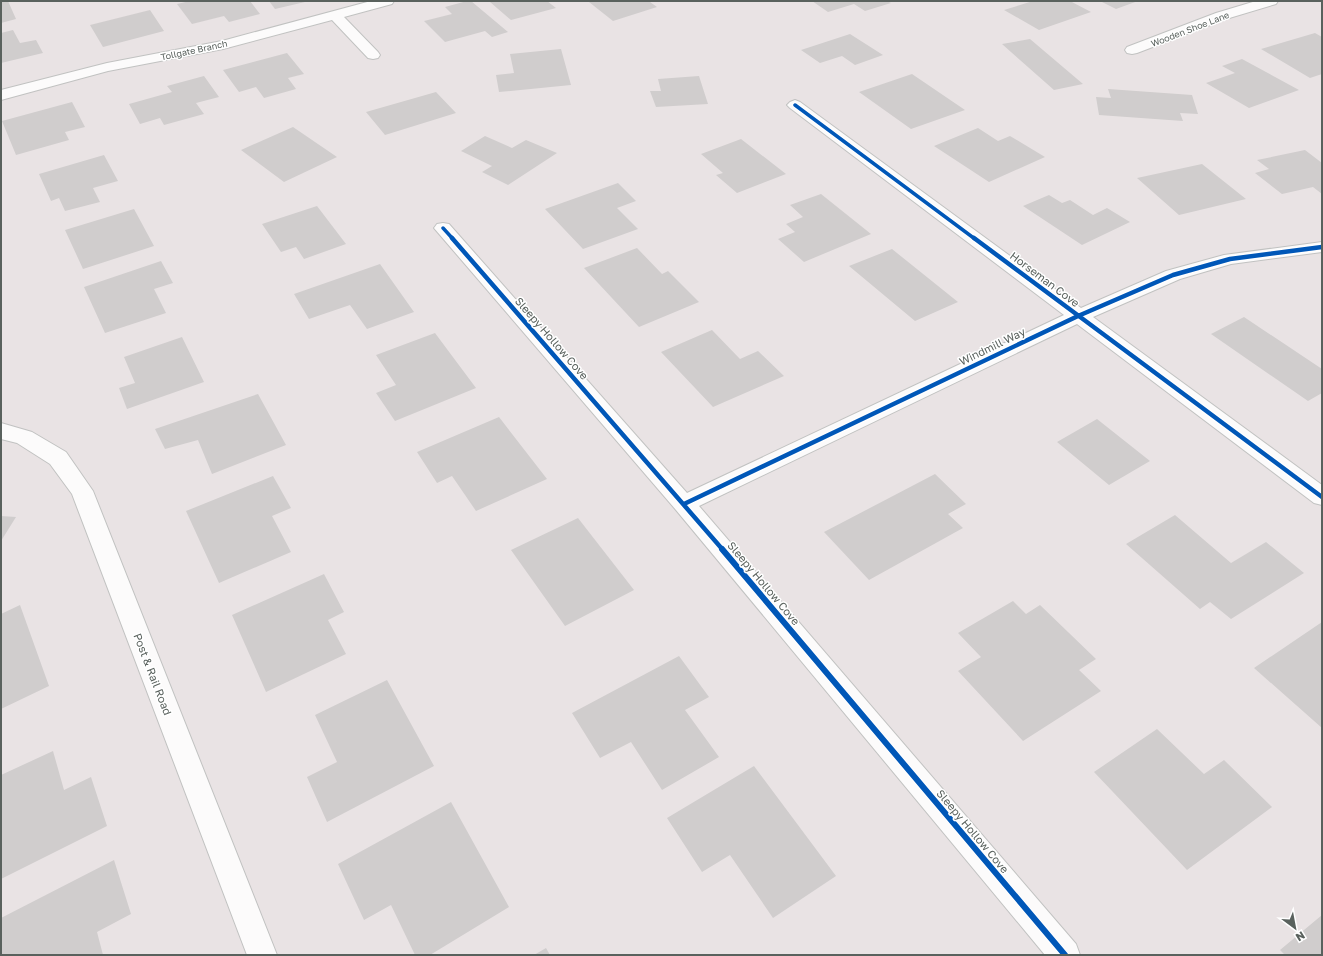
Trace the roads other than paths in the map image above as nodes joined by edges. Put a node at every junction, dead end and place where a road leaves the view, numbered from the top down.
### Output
1 (387, 1) edge
2 (1271, 1) edge
3 (335, 15) junction
4 (1132, 50) dead end
5 (373, 55) dead end
6 (1, 95) edge
7 (795, 105) dead end
8 (443, 228) dead end
9 (1322, 247) edge
10 (1078, 316) junction
11 (1, 431) edge
12 (1322, 497) edge
13 (684, 504) junction
14 (262, 955) edge
15 (1065, 955) edge

1 - 3 street, Tollgate Branch
2 - 4 street, Wooden Shoe Lane
3 - 5 street
3 - 6 street, Tollgate Branch
7 - 10 street, Horseman Cove
8 - 13 street, Sleepy Hollow Cove
9 - 10 street, Windmill Way
10 - 12 street, Horseman Cove
10 - 13 street, Windmill Way
11 - 14 street, Post & Rail Road
13 - 15 street, Sleepy Hollow Cove

